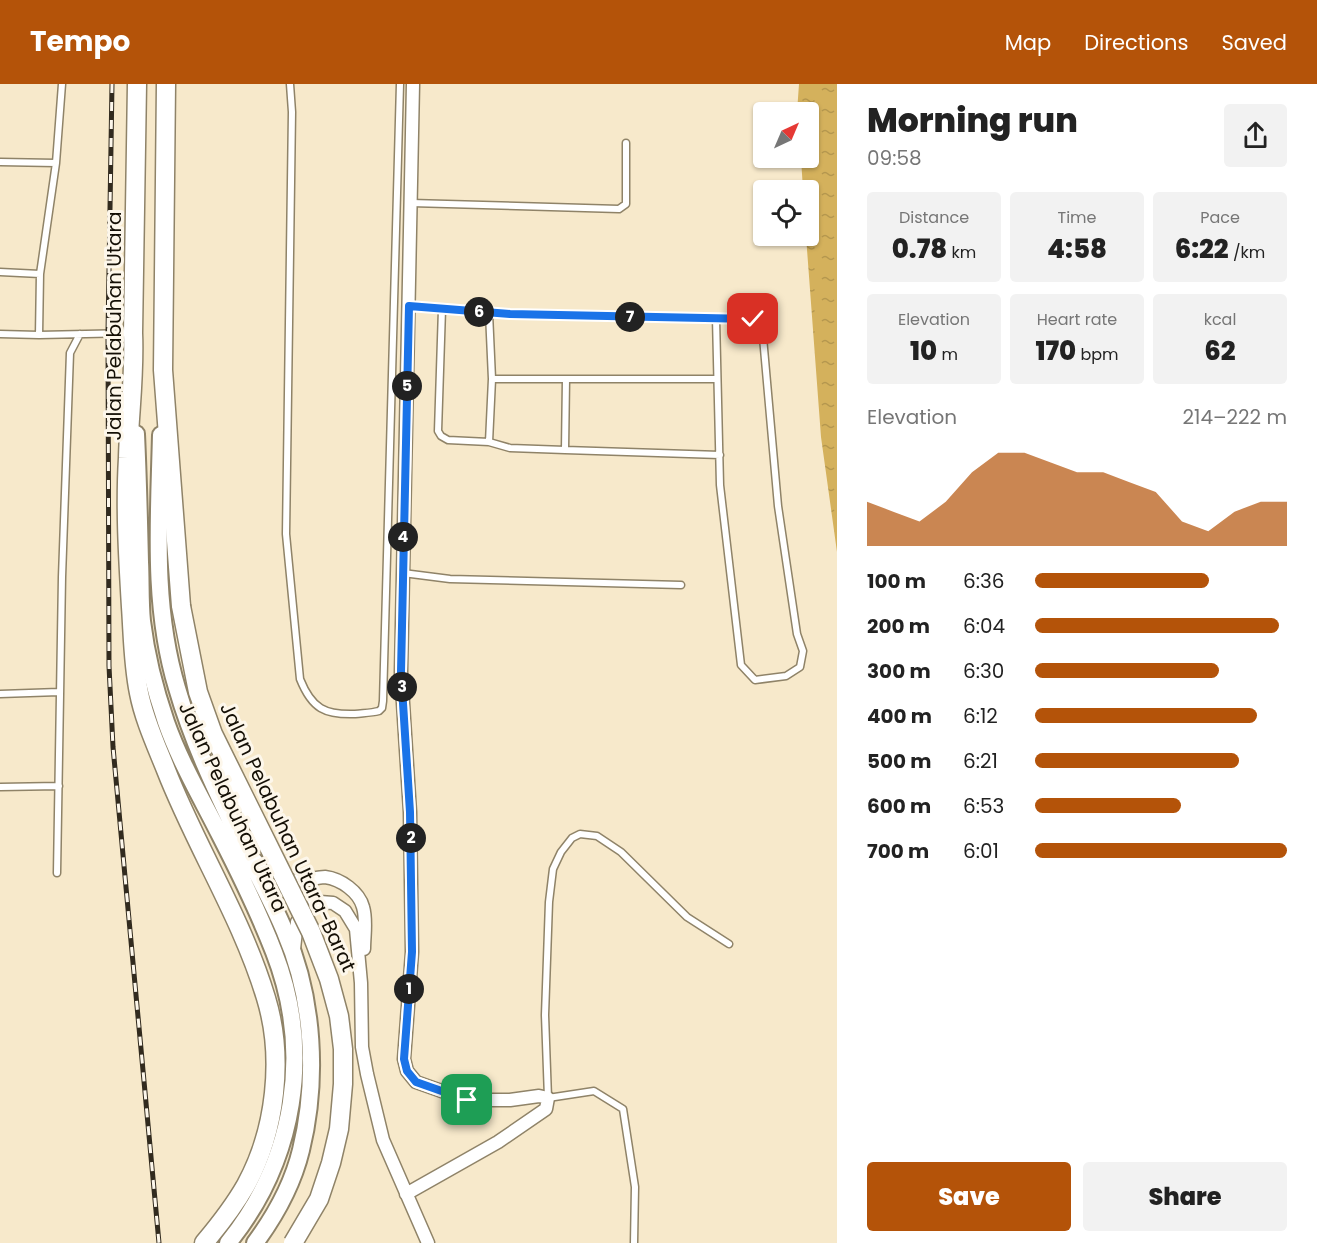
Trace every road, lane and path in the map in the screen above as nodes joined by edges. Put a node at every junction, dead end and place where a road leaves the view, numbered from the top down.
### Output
1 (62, 84) edge
2 (137, 84) edge
3 (166, 84) edge
4 (290, 84) edge
5 (400, 84) edge
6 (413, 84) edge
7 (626, 143) dead end
8 (0, 162) edge
9 (56, 163) junction
10 (411, 203) junction
11 (0, 272) edge
12 (40, 274) junction
13 (409, 306) junction
14 (442, 309) junction
15 (489, 313) junction
16 (716, 318) junction
17 (133, 333) junction
18 (0, 334) edge
19 (80, 334) junction
20 (39, 335) junction
21 (134, 362) junction
22 (163, 370) junction
23 (492, 379) junction
24 (566, 379) junction
25 (717, 379) junction
26 (489, 442) junction
27 (565, 450) junction
28 (720, 455) junction
29 (403, 573) junction
30 (681, 585) dead end
31 (59, 692) junction
32 (0, 694) edge
33 (59, 786) junction
34 (0, 787) edge
35 (239, 839) junction
36 (57, 873) dead end
37 (729, 944) dead end
38 (294, 955) junction
39 (361, 983) junction
40 (548, 1098) junction
41 (406, 1194) junction
42 (204, 1243) edge
43 (228, 1243) edge
44 (255, 1243) edge
45 (293, 1243) edge
46 (428, 1243) edge
47 (634, 1243) edge

1 - 9 lane
2 - 17 main road, Jalan Pelabuhan Utara
3 - 22 main road, Jalan Pelabuhan Utara
4 - 5 lane
6 - 10 street
7 - 10 lane
8 - 9 lane
9 - 12 lane
10 - 13 street
11 - 12 lane
12 - 20 lane
13 - 14 lane
13 - 29 street
14 - 15 lane
14 - 26 lane
15 - 16 lane
15 - 23 lane
16 - 25 lane
16 - 28 lane
17 - 19 lane
17 - 21 main road, Jalan Pelabuhan Utara
18 - 20 lane
19 - 20 lane
19 - 31 lane
21 - 42 main road
21 - 43 main road, Jalan Pelabuhan Utara
22 - 35 main road, Jalan Pelabuhan Utara
22 - 45 main road, Jalan Pelabuhan Utara-Barat, bridge
23 - 24 lane
23 - 26 lane
24 - 25 lane
24 - 27 lane
25 - 28 lane
26 - 27 lane
27 - 28 lane
29 - 30 lane
29 - 40 street
31 - 32 lane
31 - 33 lane
33 - 34 lane
33 - 36 lane
35 - 38 main road, Jalan Pelabuhan Utara
35 - 39 street
37 - 40 lane
38 - 39 street
38 - 44 main road, Jalan Pelabuhan Utara
39 - 41 street
40 - 41 street
40 - 47 lane
41 - 46 street

